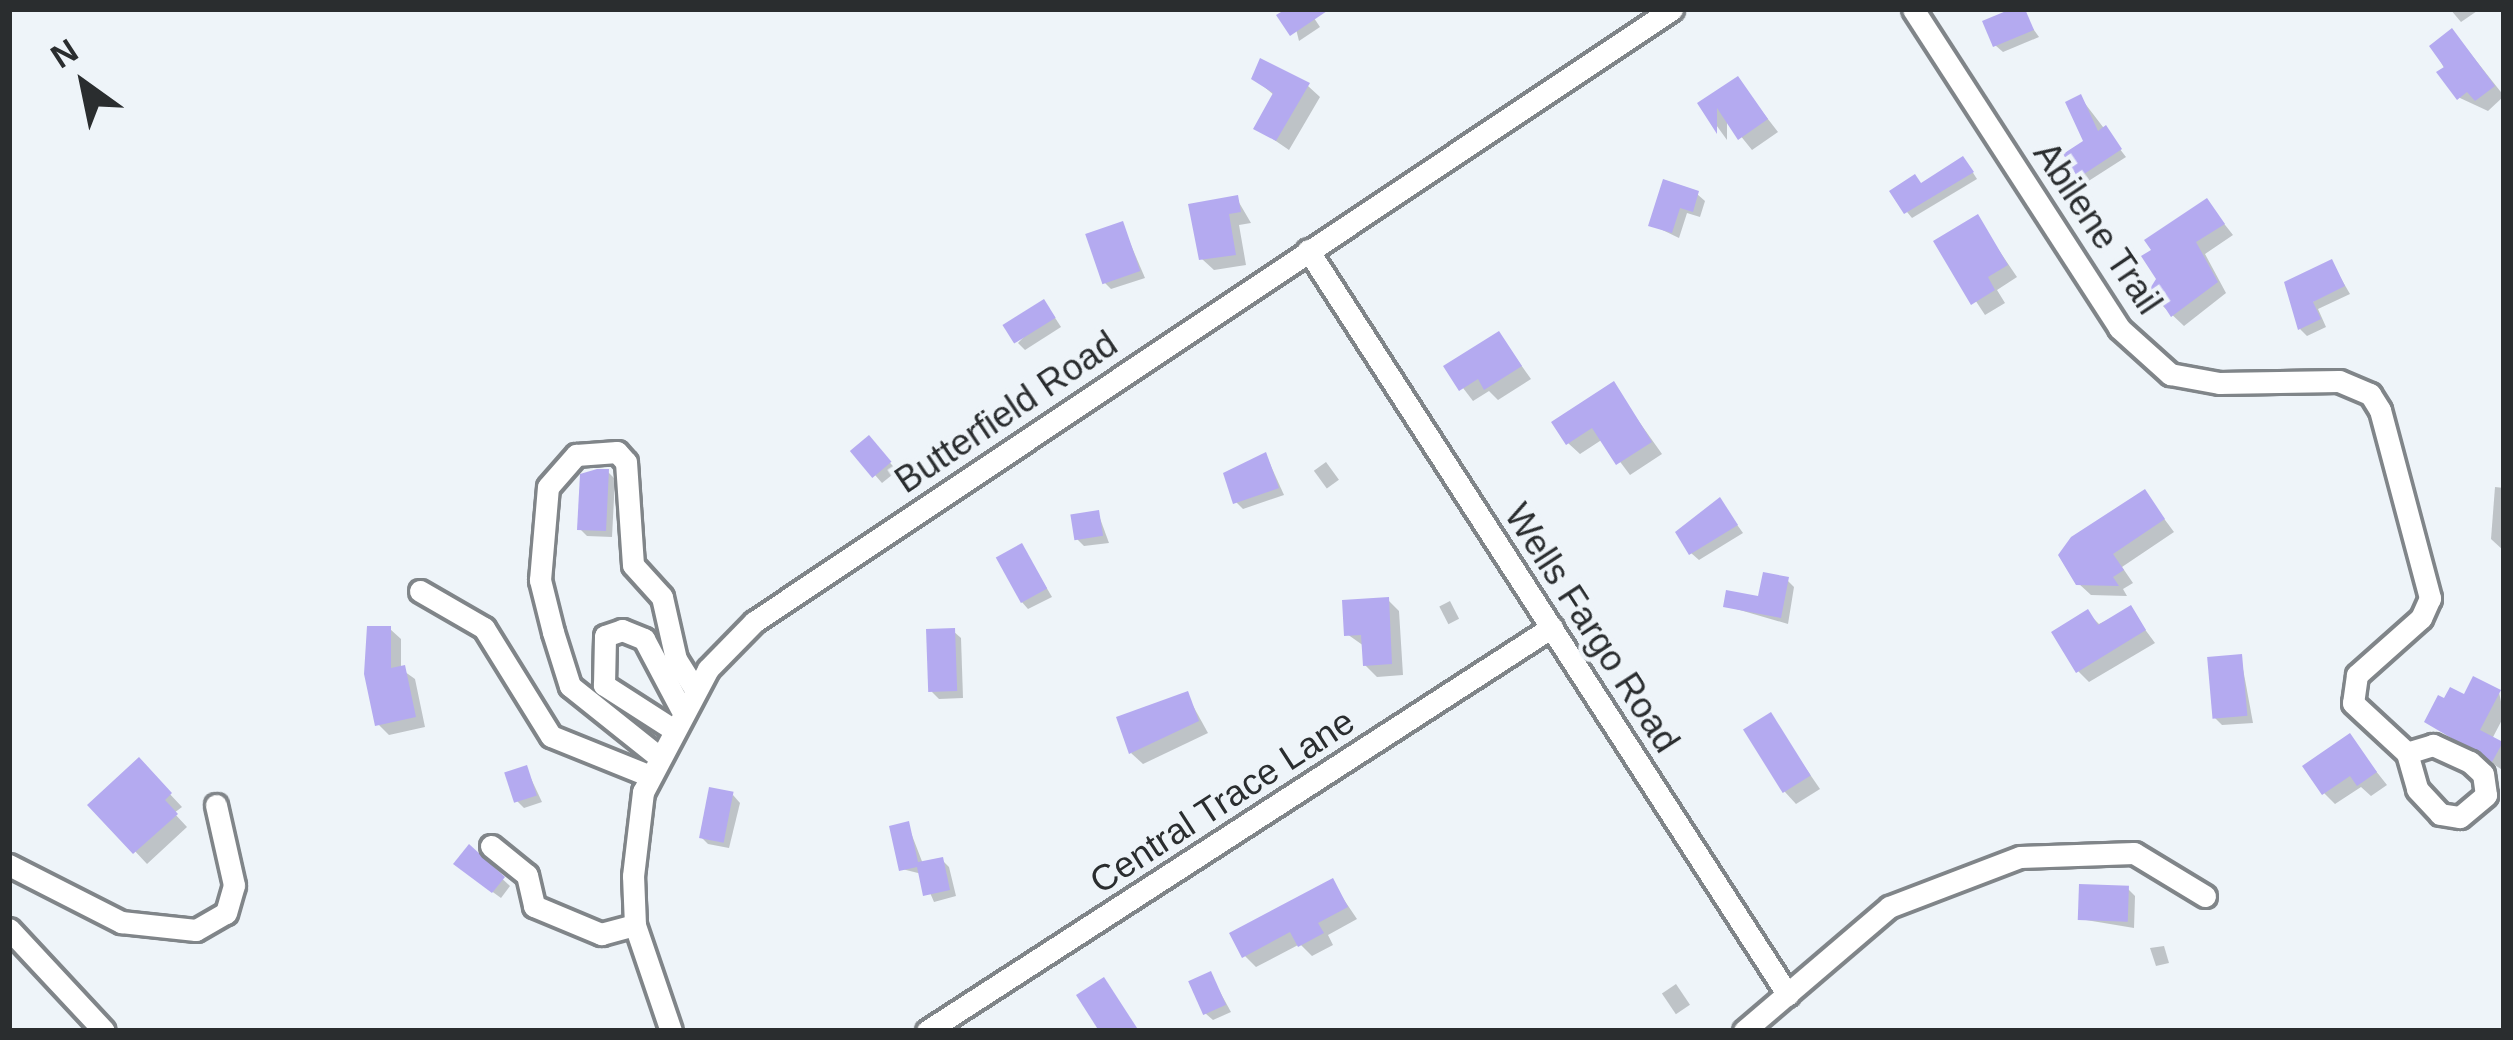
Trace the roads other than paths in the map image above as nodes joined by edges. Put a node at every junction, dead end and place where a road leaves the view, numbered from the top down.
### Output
1 (1672, 9) edge
2 (1913, 9) edge
3 (1308, 250) junction
4 (420, 591) dead end
5 (1552, 627) junction
6 (695, 689) junction
7 (2407, 753) dead end
8 (654, 766) junction
9 (216, 805) dead end
10 (491, 846) dead end
11 (9, 865) edge
12 (2205, 896) dead end
13 (635, 926) junction
14 (9, 929) edge
15 (1782, 1013) edge
16 (104, 1031) edge
17 (671, 1031) edge
18 (927, 1031) edge
19 (1744, 1031) edge

1 - 3 street, Butterfield Road
2 - 7 street, Abilene Trail
3 - 5 street, Wells Fargo Road
3 - 6 street, Butterfield Road
4 - 8 street
5 - 15 street, Wells Fargo Road
5 - 18 street, Central Trace Lane
6 - 8 street, Butterfield Road
6 - 8 street
8 - 13 street, Butterfield Road
9 - 11 street
10 - 13 street
12 - 15 street
13 - 17 street, Butterfield Road
14 - 16 street
15 - 19 street

